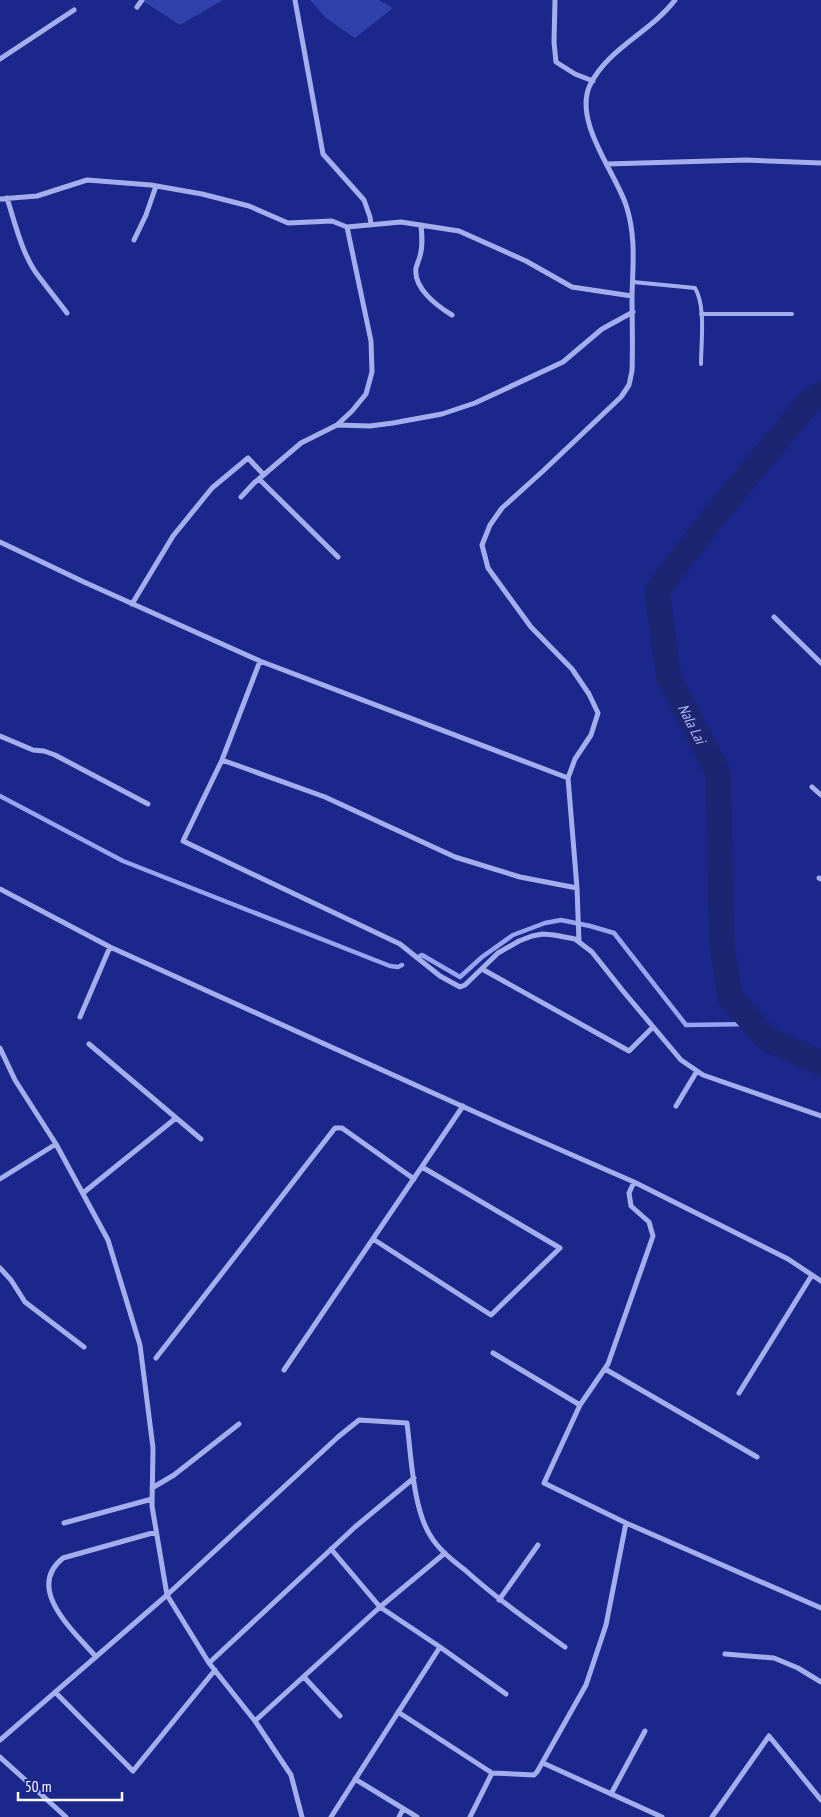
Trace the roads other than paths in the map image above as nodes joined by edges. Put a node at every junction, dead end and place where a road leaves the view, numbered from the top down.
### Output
1 (142, 0) edge
2 (295, 0) edge
3 (555, 0) edge
4 (675, 0) edge
5 (137, 7) dead end
6 (74, 10) dead end
7 (0, 59) edge
8 (593, 81) junction
9 (821, 162) edge
10 (606, 164) junction
11 (156, 186) junction
12 (7, 198) junction
13 (0, 199) edge
14 (371, 225) junction
15 (421, 225) junction
16 (347, 227) junction
17 (134, 240) dead end
18 (633, 282) junction
19 (632, 296) junction
20 (632, 312) junction
21 (67, 313) dead end
22 (701, 314) junction
23 (792, 314) dead end
24 (452, 315) dead end
25 (701, 364) dead end
26 (338, 425) junction
27 (262, 477) junction
28 (241, 497) dead end
29 (0, 542) edge
30 (338, 557) dead end
31 (132, 604) junction
32 (774, 617) dead end
33 (260, 661) junction
34 (821, 663) edge
35 (0, 736) edge
36 (222, 760) junction
37 (568, 778) junction
38 (812, 787) dead end
39 (821, 796) edge
40 (148, 804) dead end
41 (577, 888) junction
42 (0, 889) edge
43 (580, 942) junction
44 (110, 947) junction
45 (482, 969) junction
46 (80, 1017) dead end
47 (653, 1027) junction
48 (89, 1044) dead end
49 (0, 1048) edge
50 (697, 1071) junction
51 (463, 1106) junction
52 (676, 1106) dead end
53 (821, 1116) edge
54 (176, 1118) junction
55 (201, 1139) dead end
56 (56, 1144) junction
57 (422, 1167) junction
58 (0, 1179) edge
59 (414, 1179) junction
60 (634, 1182) junction
61 (83, 1193) junction
62 (373, 1239) junction
63 (0, 1268) edge
64 (812, 1275) junction
65 (821, 1281) edge
66 (84, 1347) dead end
67 (494, 1353) dead end
68 (156, 1358) dead end
69 (606, 1369) junction
70 (284, 1370) dead end
71 (739, 1393) dead end
72 (580, 1405) junction
73 (239, 1424) dead end
74 (757, 1457) dead end
75 (414, 1478) junction
76 (152, 1488) junction
77 (152, 1499) junction
78 (64, 1523) dead end
79 (626, 1523) junction
80 (156, 1532) junction
81 (538, 1545) dead end
82 (331, 1550) junction
83 (445, 1553) junction
84 (168, 1595) junction
85 (499, 1600) junction
86 (380, 1607) junction
87 (821, 1608) edge
88 (440, 1647) junction
89 (565, 1647) dead end
90 (726, 1654) dead end
91 (96, 1657) junction
92 (209, 1663) junction
93 (215, 1670) junction
94 (304, 1677) junction
95 (821, 1682) edge
96 (55, 1692) junction
97 (506, 1694) dead end
98 (398, 1712) junction
99 (340, 1716) dead end
100 (255, 1722) junction
101 (645, 1731) dead end
102 (0, 1740) edge
103 (0, 1757) edge
104 (543, 1763) junction
105 (492, 1773) junction
106 (355, 1779) junction
107 (611, 1794) junction
108 (821, 1800) edge
109 (403, 1809) junction
110 (66, 1817) edge
111 (302, 1817) edge
112 (331, 1817) edge
113 (399, 1817) edge
114 (417, 1817) edge
115 (470, 1817) edge
116 (662, 1817) edge
117 (712, 1817) edge

1 - 5 street
2 - 14 street
3 - 8 street
4 - 8 street
6 - 7 street
8 - 10 street
9 - 10 street
10 - 18 street
11 - 12 street
11 - 16 street
11 - 17 street
12 - 13 street
12 - 21 street
14 - 15 street
14 - 16 street
15 - 19 street
15 - 24 street
16 - 26 street
18 - 19 street
18 - 22 lane
19 - 20 street
20 - 26 street
20 - 37 street
22 - 23 lane
22 - 25 lane
26 - 27 street
27 - 28 street
27 - 30 street
27 - 31 street
29 - 31 street
31 - 33 street
32 - 34 street
33 - 36 street
33 - 37 street
35 - 40 street
36 - 41 street
36 - 45 street
37 - 41 street
38 - 39 street
41 - 43 street
42 - 44 street
43 - 45 street
43 - 47 street
44 - 46 street
44 - 51 street
45 - 47 street
47 - 50 street
48 - 54 street
49 - 56 street
50 - 52 street
50 - 53 street
51 - 57 street
51 - 60 street
54 - 55 street
54 - 61 street
56 - 58 street
56 - 61 street
57 - 59 street
57 - 62 street
59 - 62 street
59 - 68 street
60 - 64 street
60 - 69 street
61 - 76 street
62 - 70 street
63 - 66 street
64 - 65 street
64 - 71 street
67 - 72 street
69 - 72 street
69 - 74 street
72 - 79 street
73 - 76 street
75 - 82 street
75 - 83 street
75 - 84 street
76 - 77 street
77 - 78 street
77 - 80 street
79 - 87 street
79 - 104 street
80 - 84 street
80 - 91 street
81 - 85 street
82 - 86 street
82 - 92 street
83 - 85 street
83 - 86 street
84 - 91 street
84 - 92 street
85 - 89 street
86 - 88 street
86 - 94 street
88 - 97 street
88 - 98 street
90 - 95 street
91 - 96 street
92 - 93 street
93 - 96 street
93 - 100 street
94 - 99 street
94 - 100 street
96 - 102 street
98 - 105 street
98 - 106 street
100 - 111 street
101 - 107 street
103 - 110 street
104 - 105 street
104 - 107 street
105 - 115 street
106 - 109 street
106 - 112 street
107 - 116 street
108 - 117 street
109 - 113 street
109 - 114 street

